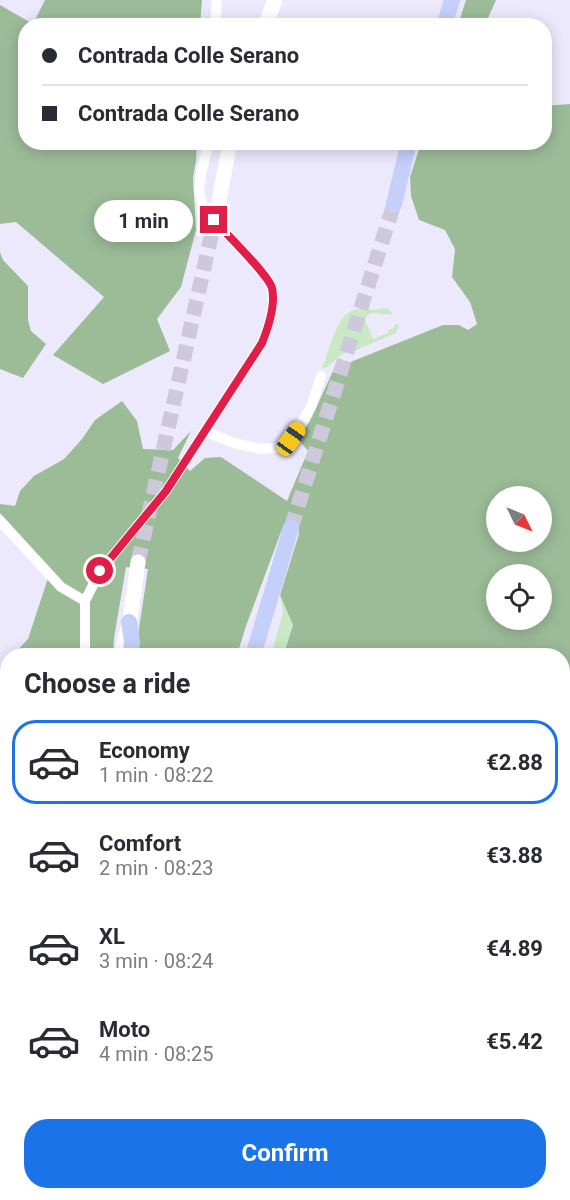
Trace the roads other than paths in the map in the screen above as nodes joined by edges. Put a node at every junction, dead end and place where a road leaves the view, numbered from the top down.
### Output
1 (217, 0) edge
2 (275, 0) edge
3 (452, 0) edge
4 (216, 18) edge
5 (268, 18) edge
6 (446, 18) edge
7 (207, 150) edge
8 (229, 150) edge
9 (408, 150) edge
10 (219, 201) tunnel mouth
11 (394, 204) tunnel mouth
12 (321, 376) dead end
13 (204, 431) junction
14 (0, 521) edge
15 (291, 528) tunnel mouth
16 (138, 562) tunnel mouth
17 (85, 601) junction
18 (270, 601) junction
19 (129, 622) junction
20 (85, 648) edge
21 (122, 648) edge
22 (127, 648) edge
23 (132, 648) edge
24 (248, 648) edge
25 (255, 648) edge

1 - 4 street
2 - 5 main road
3 - 6 main road
7 - 13 street
8 - 10 main road
9 - 11 main road
12 - 13 street
13 - 17 street
14 - 17 street
15 - 18 main road
16 - 19 main road
17 - 20 street
18 - 24 main road
18 - 25 main road
19 - 21 main road
19 - 22 main road
19 - 23 main road

